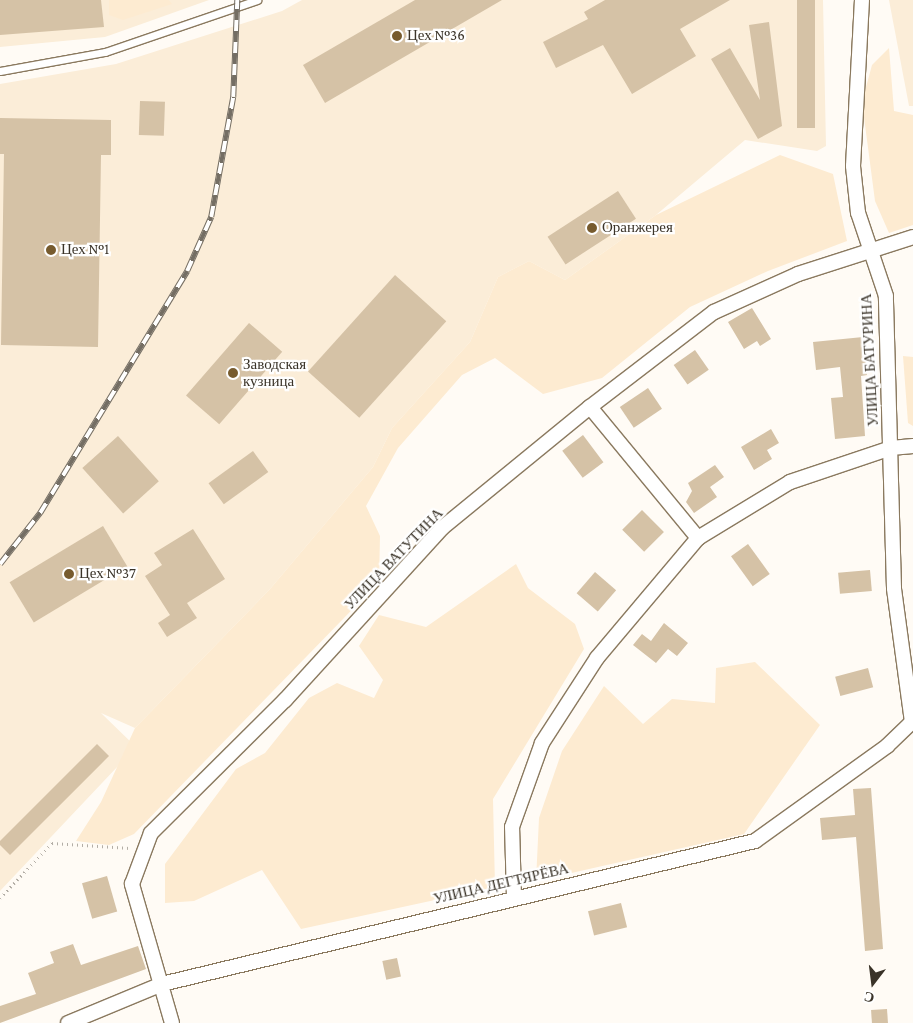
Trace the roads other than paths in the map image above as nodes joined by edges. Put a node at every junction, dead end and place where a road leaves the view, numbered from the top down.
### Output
1 (256, 0) edge
2 (862, 0) edge
3 (0, 71) edge
4 (913, 237) edge
5 (872, 252) junction
6 (590, 407) junction
7 (913, 446) edge
8 (891, 448) junction
9 (698, 538) junction
10 (912, 722) edge
11 (514, 897) junction
12 (162, 984) junction
13 (68, 1023) edge
14 (172, 1023) edge

1 - 3 lane
2 - 5 street, УЛИЦА БАТУРИНА
4 - 5 street, УЛИЦА ВАТУТИНА
5 - 6 street, УЛИЦА ВАТУТИНА
5 - 8 street, УЛИЦА БАТУРИНА
6 - 9 street
6 - 12 street, УЛИЦА ВАТУТИНА
7 - 8 street
8 - 9 street
8 - 10 street, УЛИЦА БАТУРИНА
9 - 11 street
10 - 11 street, УЛИЦА ДЕГТЯРЁВА
11 - 12 street, УЛИЦА ДЕГТЯРЁВА
12 - 13 street, УЛИЦА ДЕГТЯРЁВА
12 - 14 street, УЛИЦА ВАТУТИНА

